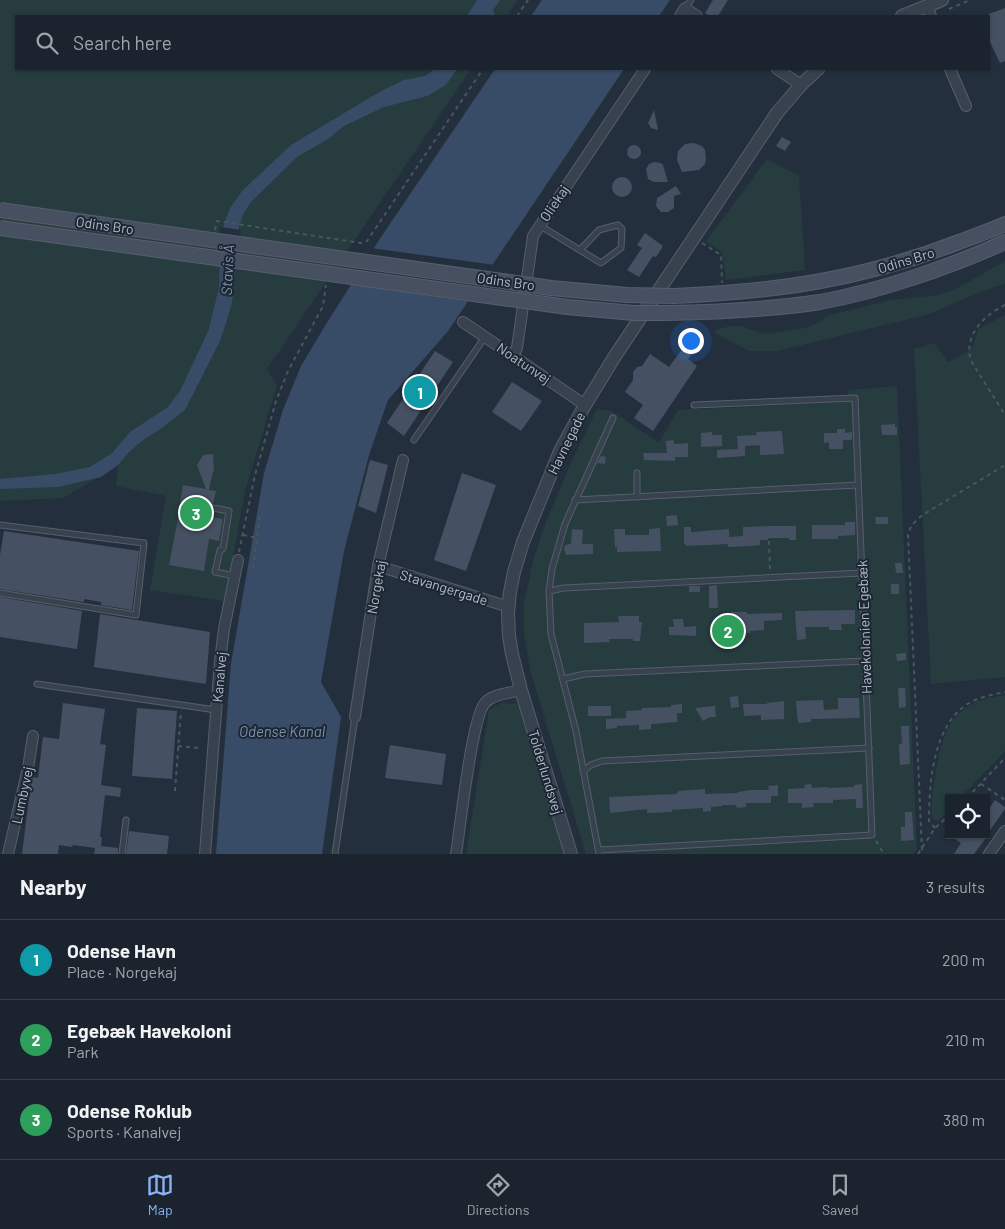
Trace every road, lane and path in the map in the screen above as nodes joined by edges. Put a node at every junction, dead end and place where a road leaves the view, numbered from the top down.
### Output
1 (528, 0) edge
2 (942, 0) edge
3 (929, 11) edge
4 (518, 15) edge
5 (907, 15) edge
6 (481, 70) edge
7 (644, 70) edge
8 (778, 70) edge
9 (817, 70) edge
10 (950, 70) edge
11 (801, 85) junction
12 (966, 106) dead end
13 (0, 210) edge
14 (1005, 224) edge
15 (539, 225) junction
16 (0, 228) edge
17 (216, 230) dead end
18 (701, 242) dead end
19 (1005, 242) edge
20 (580, 250) junction
21 (326, 285) dead end
22 (722, 285) dead end
23 (1005, 305) edge
24 (463, 322) dead end
25 (485, 337) junction
26 (513, 356) junction
27 (585, 405) junction
28 (694, 405) dead end
29 (1005, 415) edge
30 (613, 418) dead end
31 (414, 440) dead end
32 (403, 460) dead end
33 (1005, 465) edge
34 (636, 473) dead end
35 (858, 486) junction
36 (637, 497) junction
37 (575, 500) junction
38 (213, 508) dead end
39 (260, 515) dead end
40 (0, 525) edge
41 (243, 535) junction
42 (257, 538) junction
43 (769, 541) dead end
44 (238, 560) joint
45 (378, 566) junction
46 (253, 568) dead end
47 (862, 573) junction
48 (234, 576) junction
49 (771, 578) junction
50 (549, 591) junction
51 (0, 593) edge
52 (509, 607) junction
53 (865, 661) junction
54 (563, 679) junction
55 (38, 684) dead end
56 (521, 690) junction
57 (1005, 692) edge
58 (216, 710) junction
59 (181, 712) dead end
60 (355, 716) joint
61 (33, 736) dead end
62 (178, 746) junction
63 (198, 748) dead end
64 (869, 748) junction
65 (1005, 758) edge
66 (584, 771) junction
67 (980, 784) junction
68 (175, 791) dead end
69 (970, 794) edge
70 (1005, 800) edge
71 (945, 819) edge
72 (126, 820) dead end
73 (935, 828) junction
74 (1005, 831) edge
75 (872, 835) junction
76 (922, 850) junction
77 (599, 852) edge
78 (8, 854) edge
79 (122, 854) edge
80 (205, 854) edge
81 (335, 854) edge
82 (456, 854) edge
83 (571, 854) edge
84 (884, 854) edge
85 (918, 854) edge
86 (989, 854) edge

1 - 4 path
2 - 3 street
3 - 5 street
6 - 17 path
7 - 15 street, Oliekaj
8 - 11 street
9 - 11 street, Havnegade
10 - 12 street
11 - 27 street, Havnegade
13 - 14 main road, Odins Bro, bridge
15 - 20 lane
15 - 26 street, Oliekaj
16 - 19 main road, Odins Bro, bridge
18 - 22 path
20 - 20 lane
21 - 41 path
23 - 29 path
24 - 25 street, Noatunvej
25 - 26 street, Noatunvej
25 - 31 lane
26 - 27 street, Noatunvej
27 - 52 street, Havnegade
28 - 35 lane, Havekolonien Egebæk
30 - 37 lane
32 - 45 street, Norgekaj
33 - 76 path
34 - 36 lane
35 - 36 lane
35 - 47 lane, Havekolonien Egebæk
36 - 37 lane
37 - 50 lane
38 - 48 lane
39 - 42 path
40 - 51 lane
41 - 42 path
41 - 44 path
42 - 46 path
43 - 49 path
44 - 48 street, Kanalvej
45 - 52 street, Stavangergade
45 - 60 street, Norgekaj
47 - 49 lane
47 - 53 lane, Havekolonien Egebæk
48 - 58 street, Kanalvej
49 - 50 lane
50 - 54 lane
52 - 56 street, Havnegade
53 - 54 lane
53 - 64 lane, Havekolonien Egebæk
54 - 66 lane
55 - 58 lane
56 - 82 street
56 - 83 street, Tolderlundsvej
57 - 73 path
58 - 80 street, Kanalvej
59 - 62 path
60 - 81 lane
61 - 78 street, Lumbyvej
62 - 63 path
62 - 68 path
64 - 66 lane
64 - 75 lane, Havekolonien Egebæk
65 - 67 path
66 - 77 lane
67 - 69 path
67 - 70 path
71 - 73 path
72 - 79 lane
73 - 76 path
74 - 86 street
75 - 77 lane
75 - 84 path
76 - 85 path

